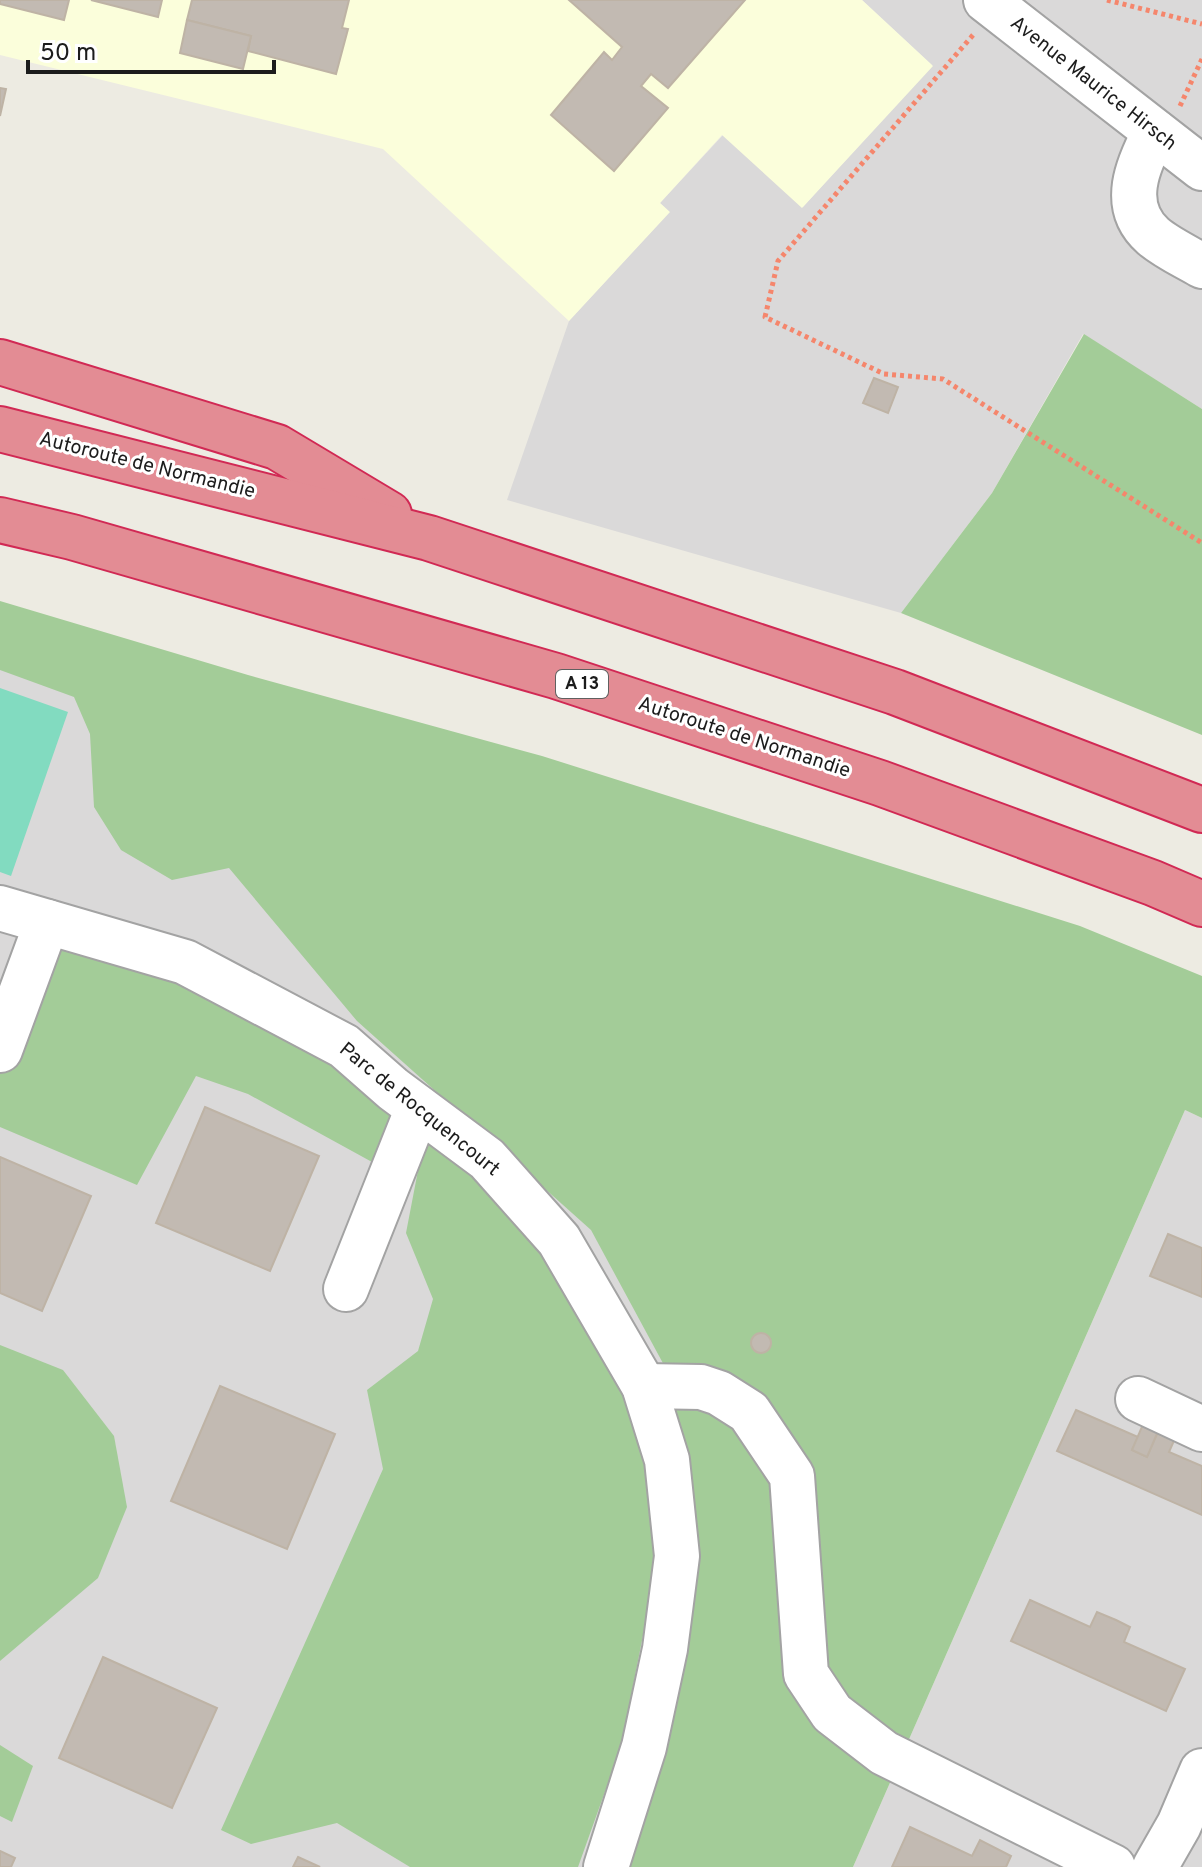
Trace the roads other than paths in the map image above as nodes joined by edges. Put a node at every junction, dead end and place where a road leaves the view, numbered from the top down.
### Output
1 (991, 4) edge
2 (1160, 136) junction
3 (1202, 168) edge
4 (1202, 266) edge
5 (0, 362) edge
6 (0, 429) edge
7 (0, 520) edge
8 (429, 538) junction
9 (1202, 810) edge
10 (1202, 904) edge
11 (0, 908) edge
12 (47, 922) junction
13 (0, 1050) edge
14 (418, 1108) junction
15 (346, 1289) dead end
16 (644, 1386) junction
17 (1138, 1399) dead end
18 (1202, 1429) edge
19 (1202, 1771) edge
20 (1191, 1831) edge
21 (606, 1867) edge
22 (1113, 1867) edge
23 (1155, 1867) edge

1 - 2 street, Avenue Maurice Hirsch
2 - 3 street, Avenue Maurice Hirsch
2 - 4 street
5 - 8 highway
6 - 8 highway, Autoroute de Normandie
7 - 10 highway, Autoroute de Normandie / A 13
8 - 9 highway, Autoroute de Normandie
11 - 12 street, Parc de Rocquencourt
12 - 13 street
12 - 14 street, Parc de Rocquencourt
14 - 15 street
14 - 16 street, Parc de Rocquencourt
16 - 21 street, Parc de Rocquencourt
16 - 22 street
17 - 18 street
19 - 20 street
20 - 23 street

